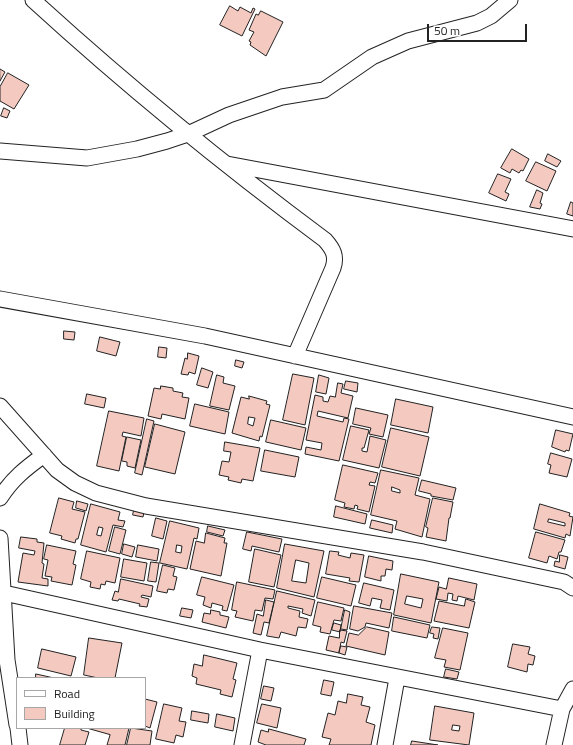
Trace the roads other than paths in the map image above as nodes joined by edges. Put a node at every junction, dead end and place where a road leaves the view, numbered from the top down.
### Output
1 (33, 0) edge
2 (510, 0) edge
3 (188, 134) junction
4 (0, 151) edge
5 (224, 163) junction
6 (573, 229) edge
7 (0, 300) edge
8 (295, 356) junction
9 (0, 406) edge
10 (573, 417) edge
11 (44, 456) junction
12 (0, 498) edge
13 (0, 538) edge
14 (570, 581) edge
15 (4, 593) junction
16 (260, 650) junction
17 (397, 678) junction
18 (573, 689) edge
19 (562, 709) junction
20 (16, 718) edge
21 (18, 729) edge
22 (20, 745) edge
23 (242, 745) edge
24 (385, 745) edge
25 (554, 745) edge

1 - 3 street
2 - 3 street
3 - 4 street
3 - 5 street
5 - 6 street
5 - 8 street
7 - 8 street
8 - 10 street
9 - 11 street
11 - 12 street
11 - 14 street
13 - 15 street
15 - 16 street
15 - 20 street
16 - 17 street
16 - 23 street
17 - 19 street
17 - 24 street
18 - 19 street
19 - 25 street
21 - 22 street

